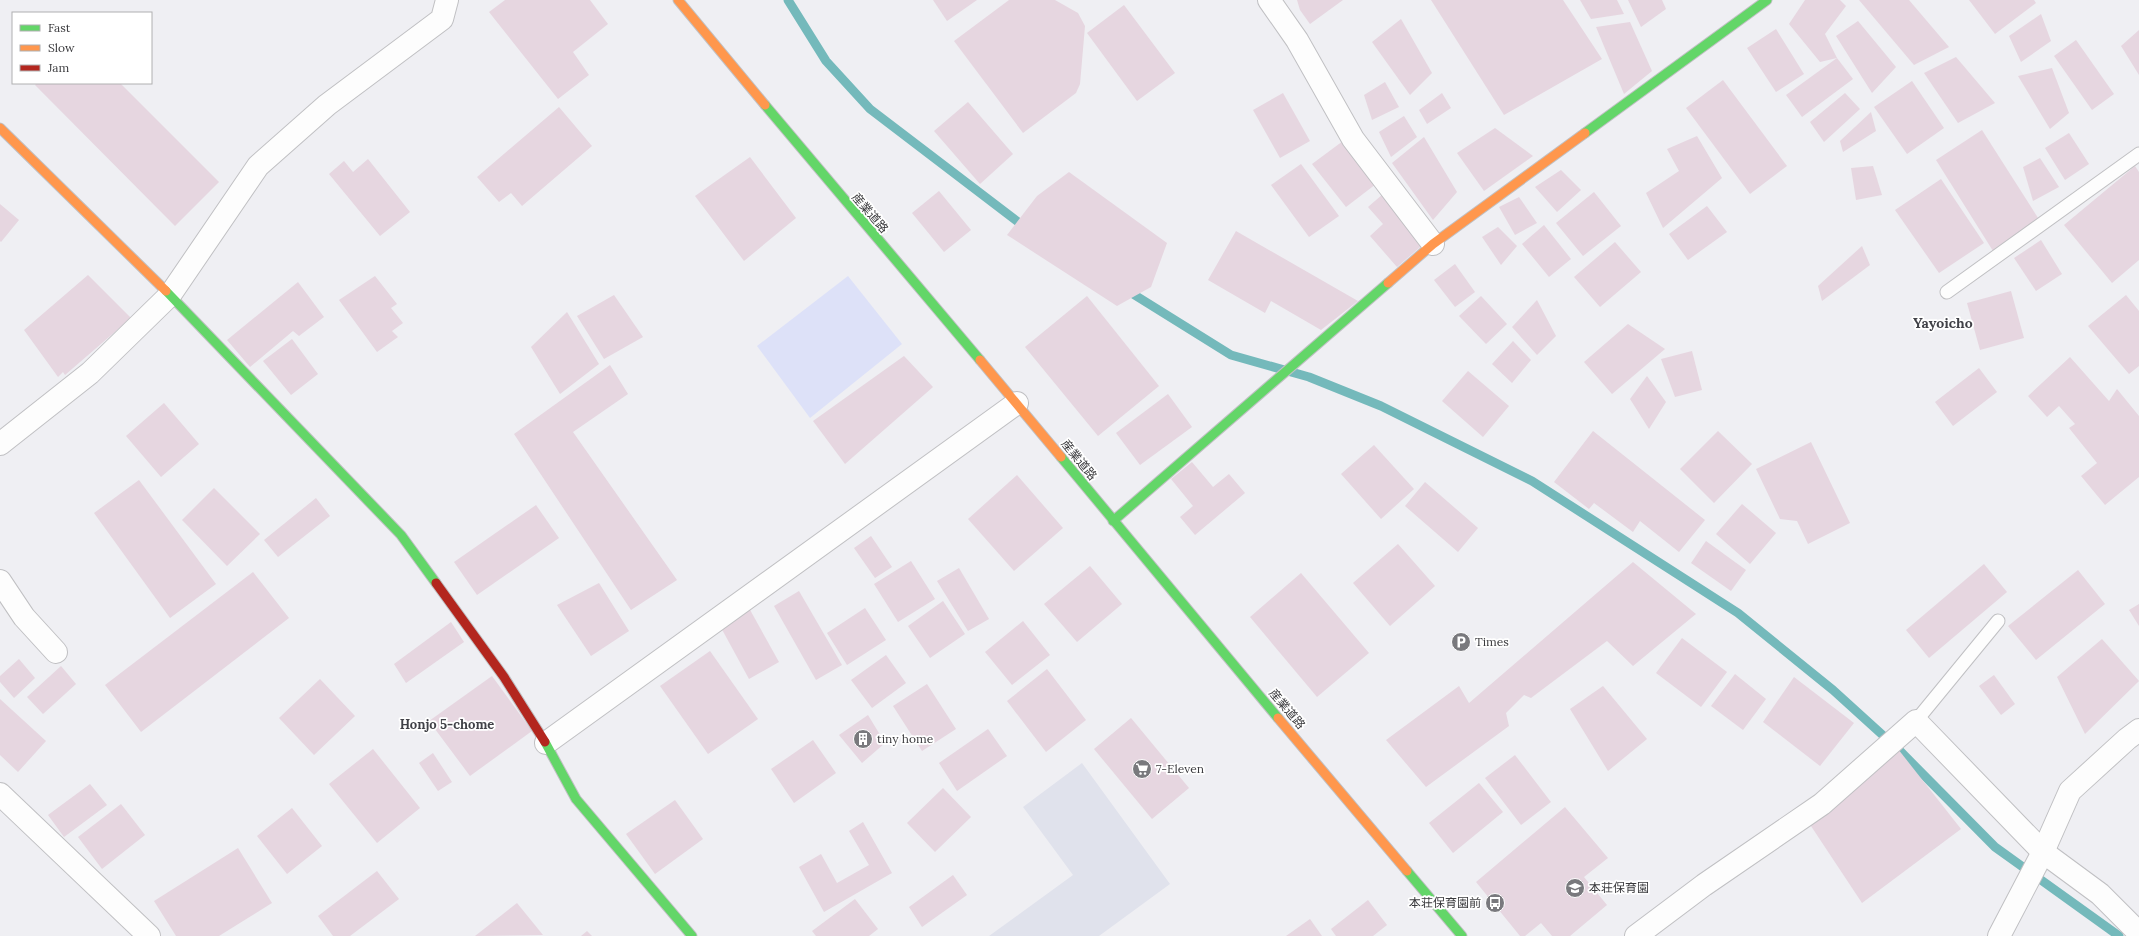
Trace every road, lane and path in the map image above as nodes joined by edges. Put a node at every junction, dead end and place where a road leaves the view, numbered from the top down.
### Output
1 (446, 0) edge
2 (678, 0) edge
3 (1269, 0) edge
4 (1767, 0) edge
5 (0, 128) edge
6 (2139, 154) edge
7 (1433, 244) junction
8 (1947, 292) dead end
9 (170, 295) junction
10 (1017, 403) junction
11 (0, 444) edge
12 (1113, 521) junction
13 (0, 581) edge
14 (1998, 621) dead end
15 (56, 652) dead end
16 (1911, 726) junction
17 (2139, 730) edge
18 (546, 742) junction
19 (0, 794) edge
20 (2043, 852) junction
21 (2139, 933) edge
22 (149, 936) edge
23 (692, 936) edge
24 (1462, 936) edge
25 (1636, 936) edge
26 (1999, 936) edge

1 - 9 street
2 - 10 street, 産業道路
3 - 7 street
4 - 7 street
5 - 9 street
6 - 8 lane
7 - 12 street
9 - 11 street
9 - 18 street
10 - 12 street, 産業道路
10 - 18 street
12 - 24 street, 産業道路
13 - 15 street
14 - 16 lane
16 - 20 street
16 - 25 street
17 - 20 street
18 - 23 street
19 - 22 street
20 - 21 street
20 - 26 street

